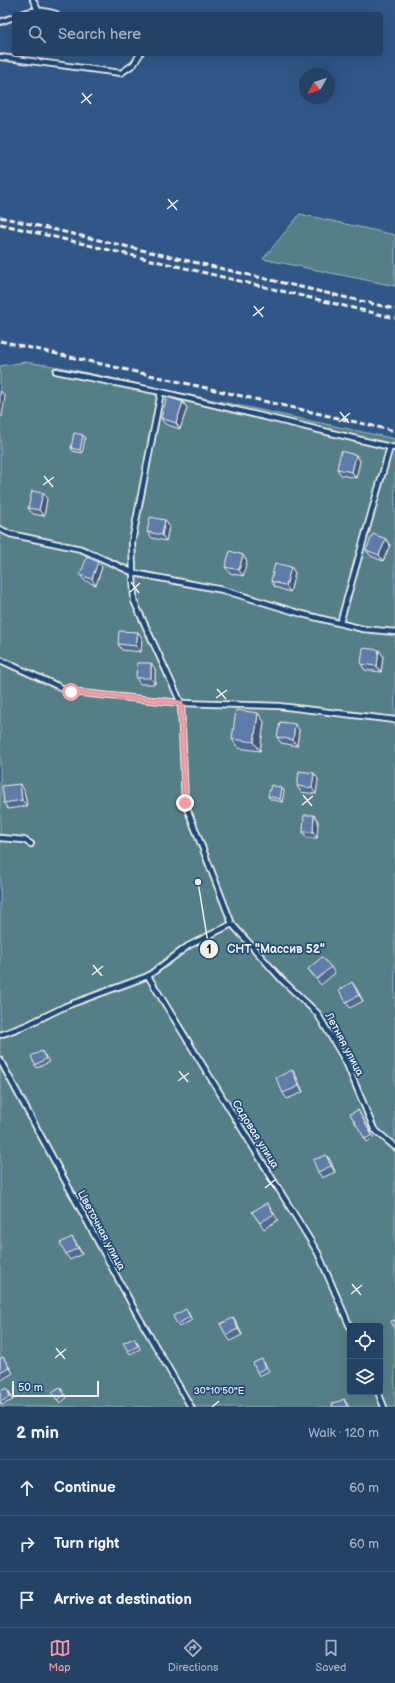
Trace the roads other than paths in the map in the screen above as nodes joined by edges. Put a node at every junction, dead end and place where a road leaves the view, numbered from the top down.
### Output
1 (34, 0) edge
2 (38, 10) junction
3 (30, 12) edge
4 (50, 12) edge
5 (12, 18) edge
6 (0, 22) edge
7 (139, 56) edge
8 (0, 57) edge
9 (56, 370) dead end
10 (161, 392) junction
11 (392, 447) edge
12 (0, 529) edge
13 (134, 573) junction
14 (340, 623) junction
15 (395, 632) edge
16 (0, 660) edge
17 (181, 703) junction
18 (395, 720) edge
19 (0, 838) edge
20 (31, 844) dead end
21 (232, 924) junction
22 (148, 976) junction
23 (0, 1034) edge
24 (0, 1060) edge
25 (395, 1147) edge
26 (348, 1323) edge
27 (379, 1395) edge
28 (191, 1407) edge
29 (384, 1407) edge

1 - 2 lane
2 - 3 lane
2 - 4 lane
5 - 6 lane
7 - 8 lane
9 - 10 lane
10 - 11 lane
10 - 13 lane
11 - 14 lane
12 - 13 lane
13 - 14 lane
13 - 17 lane
14 - 15 lane
16 - 17 lane
17 - 18 lane
17 - 21 lane
19 - 20 lane
21 - 22 lane
21 - 25 lane, Летняя улица
22 - 23 lane
22 - 26 lane, Садовая улица
24 - 28 lane, Цветочная улица
27 - 29 lane

